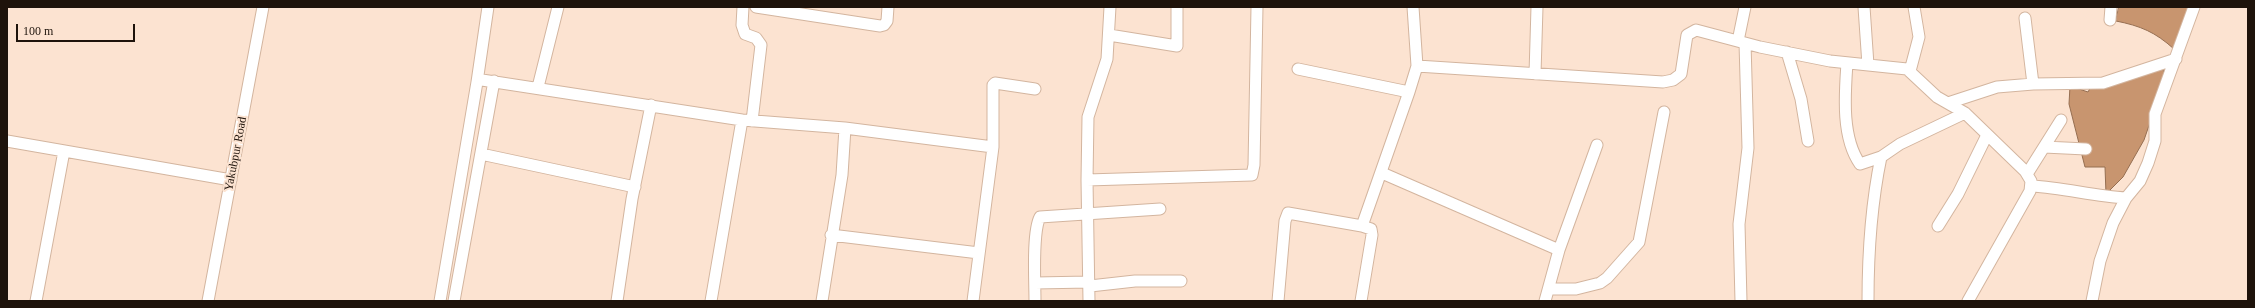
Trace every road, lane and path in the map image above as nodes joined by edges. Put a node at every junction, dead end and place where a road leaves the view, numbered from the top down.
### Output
1 (263, 7) edge
2 (488, 7) edge
3 (558, 7) edge
4 (743, 7) edge
5 (756, 7) edge
6 (888, 7) edge
7 (1110, 7) edge
8 (1177, 7) edge
9 (1257, 7) edge
10 (1413, 7) edge
11 (1537, 7) edge
12 (1746, 7) edge
13 (1864, 7) edge
14 (1914, 7) edge
15 (2111, 7) edge
16 (2194, 7) edge
17 (2025, 18) dead end
18 (2110, 20) dead end
19 (1109, 35) junction
20 (1741, 42) junction
21 (1787, 52) junction
22 (2176, 59) junction
23 (1847, 63) junction
24 (1868, 65) junction
25 (1417, 66) junction
26 (1298, 69) dead end
27 (1910, 71) junction
28 (1536, 74) junction
29 (494, 81) junction
30 (477, 82) junction
31 (2032, 84) junction
32 (538, 87) junction
33 (1036, 89) dead end
34 (1410, 92) junction
35 (1948, 103) junction
36 (651, 105) junction
37 (1664, 112) dead end
38 (1965, 113) junction
39 (747, 120) junction
40 (2061, 120) dead end
41 (845, 128) junction
42 (1987, 135) junction
43 (7, 141) edge
44 (1808, 141) dead end
45 (1597, 146) dead end
46 (993, 147) junction
47 (2044, 147) junction
48 (2086, 148) dead end
49 (64, 151) junction
50 (481, 154) junction
51 (1881, 157) junction
52 (1382, 173) junction
53 (2027, 174) junction
54 (231, 180) junction
55 (1086, 180) junction
56 (2032, 186) junction
57 (635, 187) junction
58 (2126, 198) junction
59 (1160, 209) dead end
60 (1088, 214) junction
61 (1362, 226) junction
62 (1938, 226) dead end
63 (831, 235) junction
64 (1559, 250) junction
65 (979, 253) junction
66 (1181, 281) dead end
67 (1035, 283) junction
68 (1089, 284) junction
69 (1549, 289) junction
70 (36, 301) edge
71 (208, 301) edge
72 (440, 301) edge
73 (454, 301) edge
74 (617, 301) edge
75 (711, 301) edge
76 (822, 301) edge
77 (973, 301) edge
78 (1035, 301) edge
79 (1089, 301) edge
80 (1278, 301) edge
81 (1361, 301) edge
82 (1545, 301) edge
83 (1741, 301) edge
84 (1868, 301) edge
85 (1968, 301) edge
86 (2092, 301) edge

1 - 54 street, Yakubpur Road
2 - 30 street
3 - 32 street
4 - 39 street
5 - 6 street
7 - 19 street
8 - 19 street
9 - 55 street
10 - 25 street
11 - 28 street
12 - 20 street
13 - 24 street
14 - 27 street
15 - 18 street
16 - 22 street
17 - 31 street
19 - 55 street
20 - 21 street
20 - 28 street
20 - 83 street
21 - 23 street
21 - 44 street
22 - 31 street
22 - 58 street
23 - 24 street
23 - 51 street
24 - 27 street
25 - 28 street
25 - 34 street
26 - 34 street
27 - 35 street
29 - 30 street
29 - 32 street
29 - 50 street
30 - 72 street
31 - 35 street
32 - 36 street
33 - 46 street
34 - 52 street
35 - 38 street
36 - 39 street
36 - 57 street
37 - 69 street
38 - 42 street
38 - 51 street
39 - 41 street
39 - 75 street
40 - 47 street
41 - 46 street
41 - 63 street
42 - 53 street
42 - 62 street
43 - 49 street
45 - 64 street
46 - 65 street
47 - 48 street
47 - 53 street
49 - 54 street
49 - 70 street
50 - 57 street
50 - 73 street
51 - 84 street
52 - 61 street
52 - 64 street
53 - 56 street
54 - 71 street, Yakubpur Road
55 - 60 street
56 - 58 street
56 - 85 street
57 - 74 street
58 - 86 street
59 - 60 street
60 - 67 street
60 - 68 street
61 - 80 street
61 - 81 street
63 - 65 street
63 - 76 street
64 - 69 street
65 - 77 street
66 - 68 street
67 - 68 street
67 - 78 street
68 - 79 street
69 - 82 street

